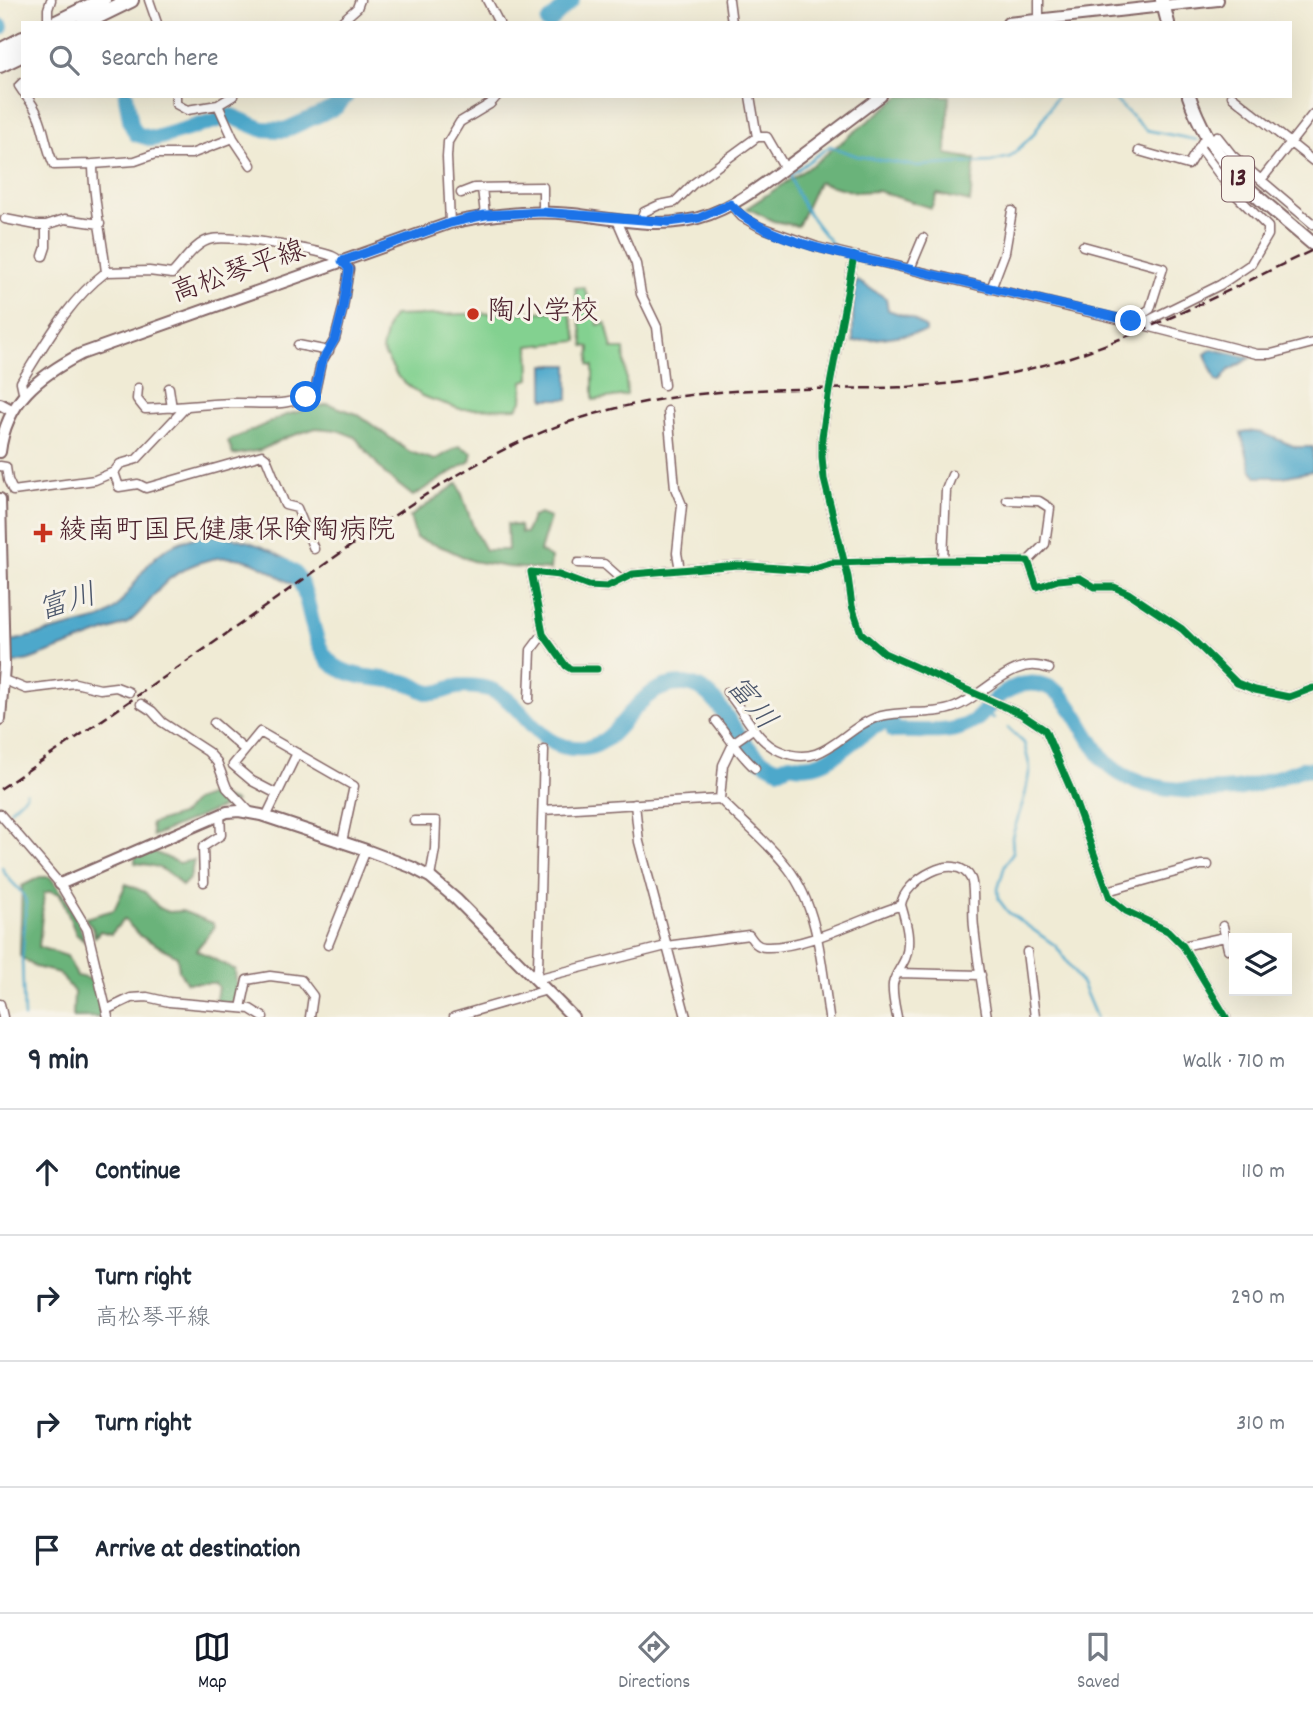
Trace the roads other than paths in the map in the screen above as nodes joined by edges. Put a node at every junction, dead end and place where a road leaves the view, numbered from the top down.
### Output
1 (51, 0) edge
2 (131, 0) edge
3 (149, 0) edge
4 (360, 0) edge
5 (487, 0) edge
6 (729, 0) edge
7 (1040, 0) edge
8 (1218, 0) edge
9 (1162, 3) edge
10 (99, 6) edge
11 (1039, 19) junction
12 (48, 21) edge
13 (61, 21) edge
14 (86, 21) edge
15 (156, 21) edge
16 (342, 21) edge
17 (498, 21) edge
18 (732, 21) edge
19 (1024, 21) edge
20 (1167, 21) edge
21 (21, 40) edge
22 (0, 51) edge
23 (21, 55) edge
24 (0, 65) edge
25 (27, 98) edge
26 (176, 98) edge
27 (232, 98) edge
28 (495, 98) edge
29 (750, 98) edge
30 (878, 98) edge
31 (1190, 98) edge
32 (1234, 98) edge
33 (222, 113) junction
34 (1313, 114) edge
35 (757, 137) junction
36 (233, 138) junction
37 (1205, 141) junction
38 (1291, 144) junction
39 (1139, 151) dead end
40 (1313, 161) edge
41 (93, 164) junction
42 (251, 165) dead end
43 (785, 168) junction
44 (1261, 180) junction
45 (482, 188) junction
46 (461, 193) dead end
47 (730, 204) junction
48 (1012, 211) dead end
49 (542, 212) junction
50 (485, 215) junction
51 (5, 219) dead end
52 (617, 220) junction
53 (640, 222) junction
54 (450, 223) junction
55 (100, 224) junction
56 (1313, 224) edge
57 (46, 225) junction
58 (923, 237) dead end
59 (1312, 243) edge
60 (1083, 246) dead end
61 (43, 256) dead end
62 (854, 256) junction
63 (342, 261) junction
64 (910, 269) junction
65 (106, 272) junction
66 (991, 289) junction
67 (1131, 321) junction
68 (1142, 324) junction
69 (1313, 343) edge
70 (298, 345) dead end
71 (329, 351) junction
72 (664, 385) dead end
73 (138, 388) dead end
74 (169, 388) dead end
75 (23, 396) junction
76 (0, 404) edge
77 (186, 407) junction
78 (172, 408) junction
79 (13, 411) junction
80 (668, 411) dead end
81 (0, 452) edge
82 (0, 466) edge
83 (114, 472) junction
84 (952, 475) dead end
85 (0, 499) edge
86 (1006, 500) dead end
87 (314, 550) dead end
88 (943, 560) junction
89 (1028, 561) junction
90 (578, 563) dead end
91 (844, 563) junction
92 (680, 569) junction
93 (621, 579) junction
94 (543, 634) junction
95 (1049, 668) dead end
96 (597, 669) dead end
97 (4, 680) junction
98 (1313, 688) edge
99 (129, 692) dead end
100 (727, 692) dead end
101 (977, 695) junction
102 (2, 698) edge
103 (529, 699) dead end
104 (141, 704) dead end
105 (0, 719) edge
106 (716, 721) dead end
107 (214, 723) dead end
108 (753, 729) junction
109 (735, 742) junction
110 (245, 750) junction
111 (544, 750) dead end
112 (297, 753) junction
113 (755, 768) dead end
114 (278, 793) junction
115 (720, 799) junction
116 (635, 804) junction
117 (542, 810) junction
118 (250, 812) junction
119 (0, 814) edge
120 (220, 815) junction
121 (267, 817) junction
122 (414, 821) dead end
123 (342, 842) junction
124 (366, 850) junction
125 (1208, 865) dead end
126 (430, 877) junction
127 (204, 882) dead end
128 (60, 884) junction
129 (1107, 891) junction
130 (901, 905) junction
131 (1223, 926) dead end
132 (817, 937) junction
133 (1225, 937) junction
134 (328, 945) dead end
135 (666, 946) junction
136 (1183, 946) junction
137 (1228, 948) dead end
138 (1027, 952) dead end
139 (898, 973) junction
140 (981, 975) junction
141 (536, 979) junction
142 (547, 990) junction
143 (0, 1004) edge
144 (241, 1008) junction
145 (108, 1013) edge
146 (4, 1017) edge
147 (263, 1017) edge
148 (310, 1017) edge
149 (454, 1017) edge
150 (573, 1017) edge
151 (686, 1017) edge
152 (829, 1017) edge
153 (897, 1017) edge
154 (987, 1017) edge
155 (1035, 1017) edge
156 (1226, 1017) edge

1 - 12 street
2 - 10 highway
3 - 15 street
4 - 16 street
5 - 17 street
6 - 18 street
7 - 11 street
8 - 9 main road
9 - 11 main road
9 - 20 main road
10 - 13 highway
10 - 14 highway
11 - 19 main road
21 - 22 highway
23 - 24 highway
25 - 41 street
26 - 33 street
27 - 33 street
28 - 54 street
29 - 35 street
30 - 43 main road, 高松琴平線
31 - 37 main road, 13
32 - 38 street
33 - 36 street
34 - 38 street
35 - 43 street
35 - 53 street
36 - 41 street
36 - 42 street
37 - 39 street
37 - 44 street
37 - 59 main road, 13
37 - 68 street
38 - 40 street
38 - 44 street
41 - 55 street
43 - 47 main road, 高松琴平線
44 - 56 street
45 - 46 street
45 - 49 street
45 - 50 street
47 - 53 main road, 高松琴平線
47 - 62 street
48 - 66 street
49 - 50 main road, 高松琴平線
49 - 52 main road, 高松琴平線
50 - 54 main road, 高松琴平線
51 - 57 street
52 - 53 main road, 高松琴平線
52 - 72 street
54 - 63 main road, 高松琴平線
55 - 57 street
55 - 65 street
57 - 61 street
58 - 64 street
60 - 67 street
62 - 64 street
62 - 91 street
63 - 65 street
63 - 71 street
63 - 75 main road, 高松琴平線
64 - 66 street
65 - 75 street
66 - 67 street
67 - 68 street
68 - 69 street
70 - 71 street
71 - 77 street
73 - 78 street
74 - 78 street
75 - 79 main road, 高松琴平線
76 - 79 main road
77 - 78 street
77 - 83 street
79 - 81 main road, 高松琴平線
80 - 92 street
82 - 83 street
83 - 87 street
84 - 88 street
85 - 97 main road
86 - 89 street
88 - 89 street
88 - 91 street
89 - 98 street
90 - 93 street
91 - 92 street
91 - 101 street
92 - 93 street
93 - 94 street
94 - 96 street
94 - 103 street
95 - 101 street
97 - 99 street
97 - 102 main road
100 - 108 street
101 - 108 street
101 - 129 street
102 - 105 main road
104 - 118 street
106 - 109 street
107 - 110 street
108 - 109 street
109 - 113 street
109 - 115 street
110 - 112 street
110 - 114 street
111 - 117 street
112 - 114 street
112 - 123 street
114 - 121 street
115 - 116 street
115 - 132 street
116 - 117 street
116 - 135 street
117 - 141 street
118 - 120 main road
118 - 121 main road
119 - 128 street
120 - 127 street
120 - 128 main road
121 - 123 main road
122 - 126 street
123 - 124 main road
124 - 126 main road
124 - 134 street
125 - 129 street
126 - 141 main road
128 - 145 street
129 - 136 street
130 - 132 street
130 - 139 street
130 - 140 street
131 - 133 street
132 - 135 street
132 - 152 street
133 - 136 street
133 - 137 street
135 - 141 street
135 - 151 street
136 - 156 street
138 - 155 street
139 - 140 street
139 - 153 street
140 - 154 street
141 - 142 main road
142 - 149 street
142 - 150 main road
143 - 146 street
144 - 145 street
144 - 147 street
144 - 148 street

